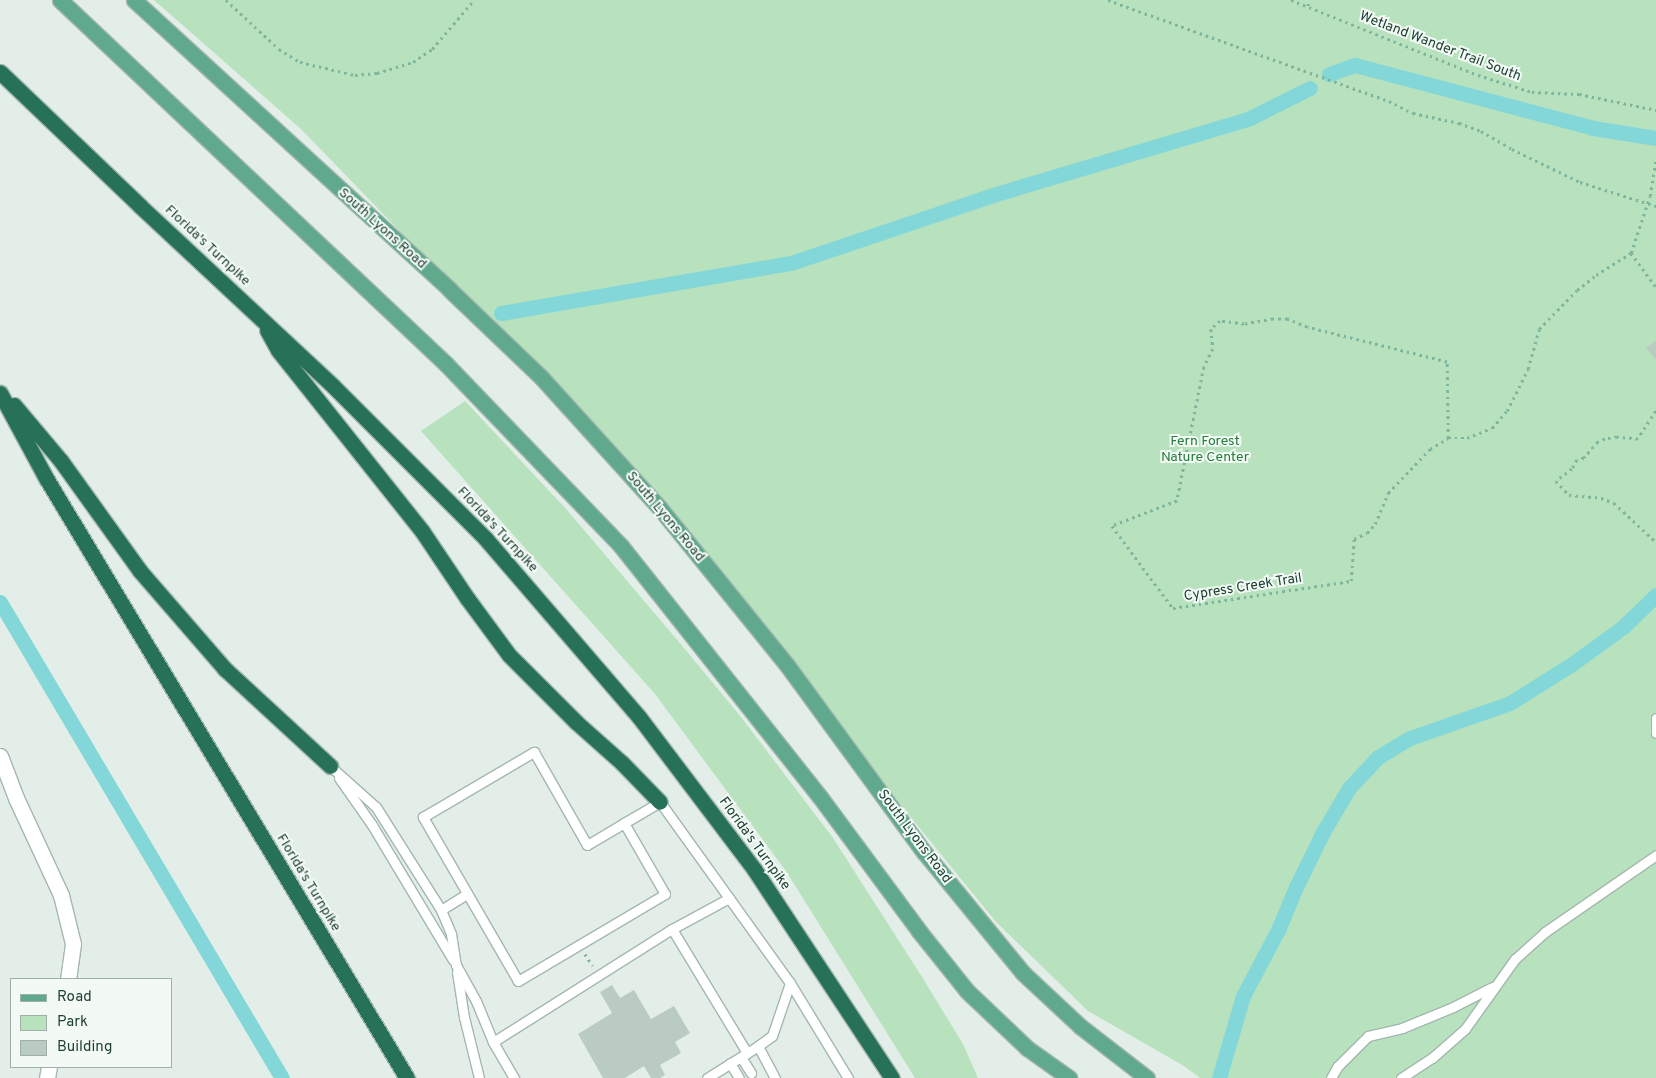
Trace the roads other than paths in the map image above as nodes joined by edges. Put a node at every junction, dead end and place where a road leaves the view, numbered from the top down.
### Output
1 (60, 0) edge
2 (134, 0) edge
3 (0, 72) edge
4 (260, 317) junction
5 (0, 389) edge
6 (0, 393) edge
7 (1656, 718) edge
8 (1656, 732) edge
9 (0, 756) edge
10 (330, 766) junction
11 (660, 802) junction
12 (624, 823) junction
13 (1656, 855) edge
14 (467, 894) junction
15 (730, 898) junction
16 (441, 910) junction
17 (672, 929) junction
18 (456, 965) junction
19 (68, 978) edge
20 (790, 983) junction
21 (1494, 986) junction
22 (493, 1042) junction
23 (758, 1046) junction
24 (387, 1048) junction
25 (744, 1055) junction
26 (730, 1064) junction
27 (751, 1073) dead end
28 (711, 1077) edge
29 (397, 1078) edge
30 (407, 1078) edge
31 (480, 1078) edge
32 (514, 1078) edge
33 (739, 1078) edge
34 (776, 1078) edge
35 (848, 1078) edge
36 (892, 1078) edge
37 (1069, 1078) edge
38 (1147, 1078) edge
39 (1331, 1078) edge
40 (1401, 1078) edge

1 - 37 main road
2 - 38 main road, South Lyons Road
3 - 4 highway, Florida's Turnpike
4 - 11 highway
4 - 36 highway, Florida's Turnpike
5 - 10 highway
6 - 24 highway, Florida's Turnpike
7 - 8 lane
9 - 19 street
10 - 16 lane
10 - 18 lane
11 - 12 lane
11 - 15 lane
12 - 14 lane
12 - 14 lane
13 - 21 lane
14 - 16 lane
15 - 17 lane
15 - 20 lane
16 - 18 lane
17 - 22 lane
17 - 25 lane
18 - 22 lane
18 - 31 lane
20 - 23 lane
20 - 35 lane
21 - 39 lane
21 - 40 lane
22 - 32 lane
23 - 25 lane
23 - 34 lane
24 - 29 highway
24 - 30 highway, Florida's Turnpike
25 - 26 lane
25 - 27 lane
26 - 28 lane
26 - 33 lane

